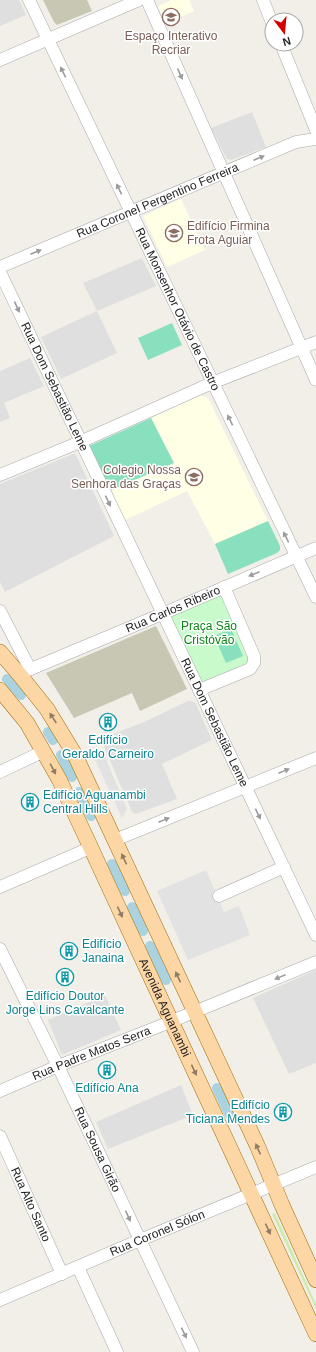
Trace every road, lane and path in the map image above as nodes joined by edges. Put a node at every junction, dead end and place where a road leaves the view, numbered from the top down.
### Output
1 (29, 0) edge
2 (139, 0) edge
3 (147, 0) edge
4 (263, 0) edge
5 (268, 12) edge
6 (47, 39) junction
7 (284, 52) edge
8 (0, 60) edge
9 (316, 130) edge
10 (316, 139) edge
11 (224, 173) junction
12 (130, 212) junction
13 (0, 267) edge
14 (0, 272) edge
15 (316, 342) edge
16 (302, 348) junction
17 (316, 380) edge
18 (212, 383) junction
19 (80, 442) junction
20 (0, 475) edge
21 (316, 548) edge
22 (296, 556) junction
23 (224, 587) junction
24 (316, 597) edge
25 (0, 610) edge
26 (162, 614) junction
27 (0, 652) edge
28 (24, 671) junction
29 (0, 690) edge
30 (199, 690) junction
31 (44, 751) junction
32 (316, 758) edge
33 (0, 772) edge
34 (244, 787) junction
35 (115, 840) junction
36 (90, 848) junction
37 (284, 867) junction
38 (0, 887) edge
39 (219, 896) dead end
40 (316, 935) edge
41 (0, 949) edge
42 (316, 962) edge
43 (195, 1012) junction
44 (171, 1022) junction
45 (58, 1066) junction
46 (0, 1092) edge
47 (0, 1136) edge
48 (316, 1167) edge
49 (274, 1184) junction
50 (252, 1194) junction
51 (140, 1240) junction
52 (78, 1267) junction
53 (62, 1274) junction
54 (316, 1280) edge
55 (0, 1300) edge
56 (316, 1334) edge
57 (117, 1352) edge
58 (193, 1352) edge

1 - 6 street, Rua Monsenhor Otávio de Castro
2 - 6 street
3 -> 11 street
4 - 5 street
6 - 8 street
12 -> 6 street, Rua Monsenhor Otávio de Castro
7 - 9 street
11 -> 10 street, Rua Coronel Pergentino Ferreira
11 - 12 street, Rua Coronel Pergentino Ferreira
11 - 16 street
13 -> 12 street, Rua Coronel Pergentino Ferreira
12 - 18 street, Rua Monsenhor Otávio de Castro
14 -> 19 street, Rua Dom Sebastião Leme
15 - 16 street
16 - 17 street
16 - 18 street
18 - 19 street
22 -> 18 street, Rua Monsenhor Otávio de Castro
19 - 20 street
19 -> 26 street, Rua Dom Sebastião Leme
21 - 22 street, Rua Carlos Ribeiro
22 -> 23 street, Rua Carlos Ribeiro
22 - 24 street, Rua Monsenhor Otávio de Castro
23 - 26 street, Rua Carlos Ribeiro
23 - 30 street
25 - 28 street
26 - 28 street, Rua Carlos Ribeiro
26 - 30 street, Rua Dom Sebastião Leme
27 - 28 main road, Avenida Aguanambi
35 -> 28 main road, Avenida Aguanambi
29 - 31 main road, Avenida Aguanambi
30 - 34 street, Rua Dom Sebastião Leme
31 - 33 street
31 -> 36 main road, Avenida Aguanambi
34 -> 32 street
35 -> 34 street
34 -> 37 street, Rua Dom Sebastião Leme
43 -> 35 main road, Avenida Aguanambi
36 - 38 street
36 -> 44 main road, Avenida Aguanambi
37 - 39 street
37 - 40 street, Rua Dom Sebastião Leme
41 - 45 street, Rua Sousa Girão
42 -> 43 street, Rua Padre Matos Serra
43 - 44 street, Rua Padre Matos Serra
49 -> 43 main road, Avenida Aguanambi
44 - 45 street, Rua Padre Matos Serra
44 -> 50 main road, Avenida Aguanambi
45 - 46 street, Rua Padre Matos Serra
45 -> 51 street, Rua Sousa Girão
47 - 53 street, Rua Alto Santo
48 - 49 street, Rua Coronel Sólon
49 - 50 street, Rua Coronel Sólon
49 - 54 main road, Avenida Aguanambi
50 - 51 street, Rua Coronel Sólon
50 -> 56 main road, Avenida Aguanambi
51 - 52 street, Rua Coronel Sólon
51 -> 58 street, Rua Sousa Girão
52 - 53 street, Rua Coronel Sólon
52 - 57 street
53 - 55 street, Rua Coronel Sólon

